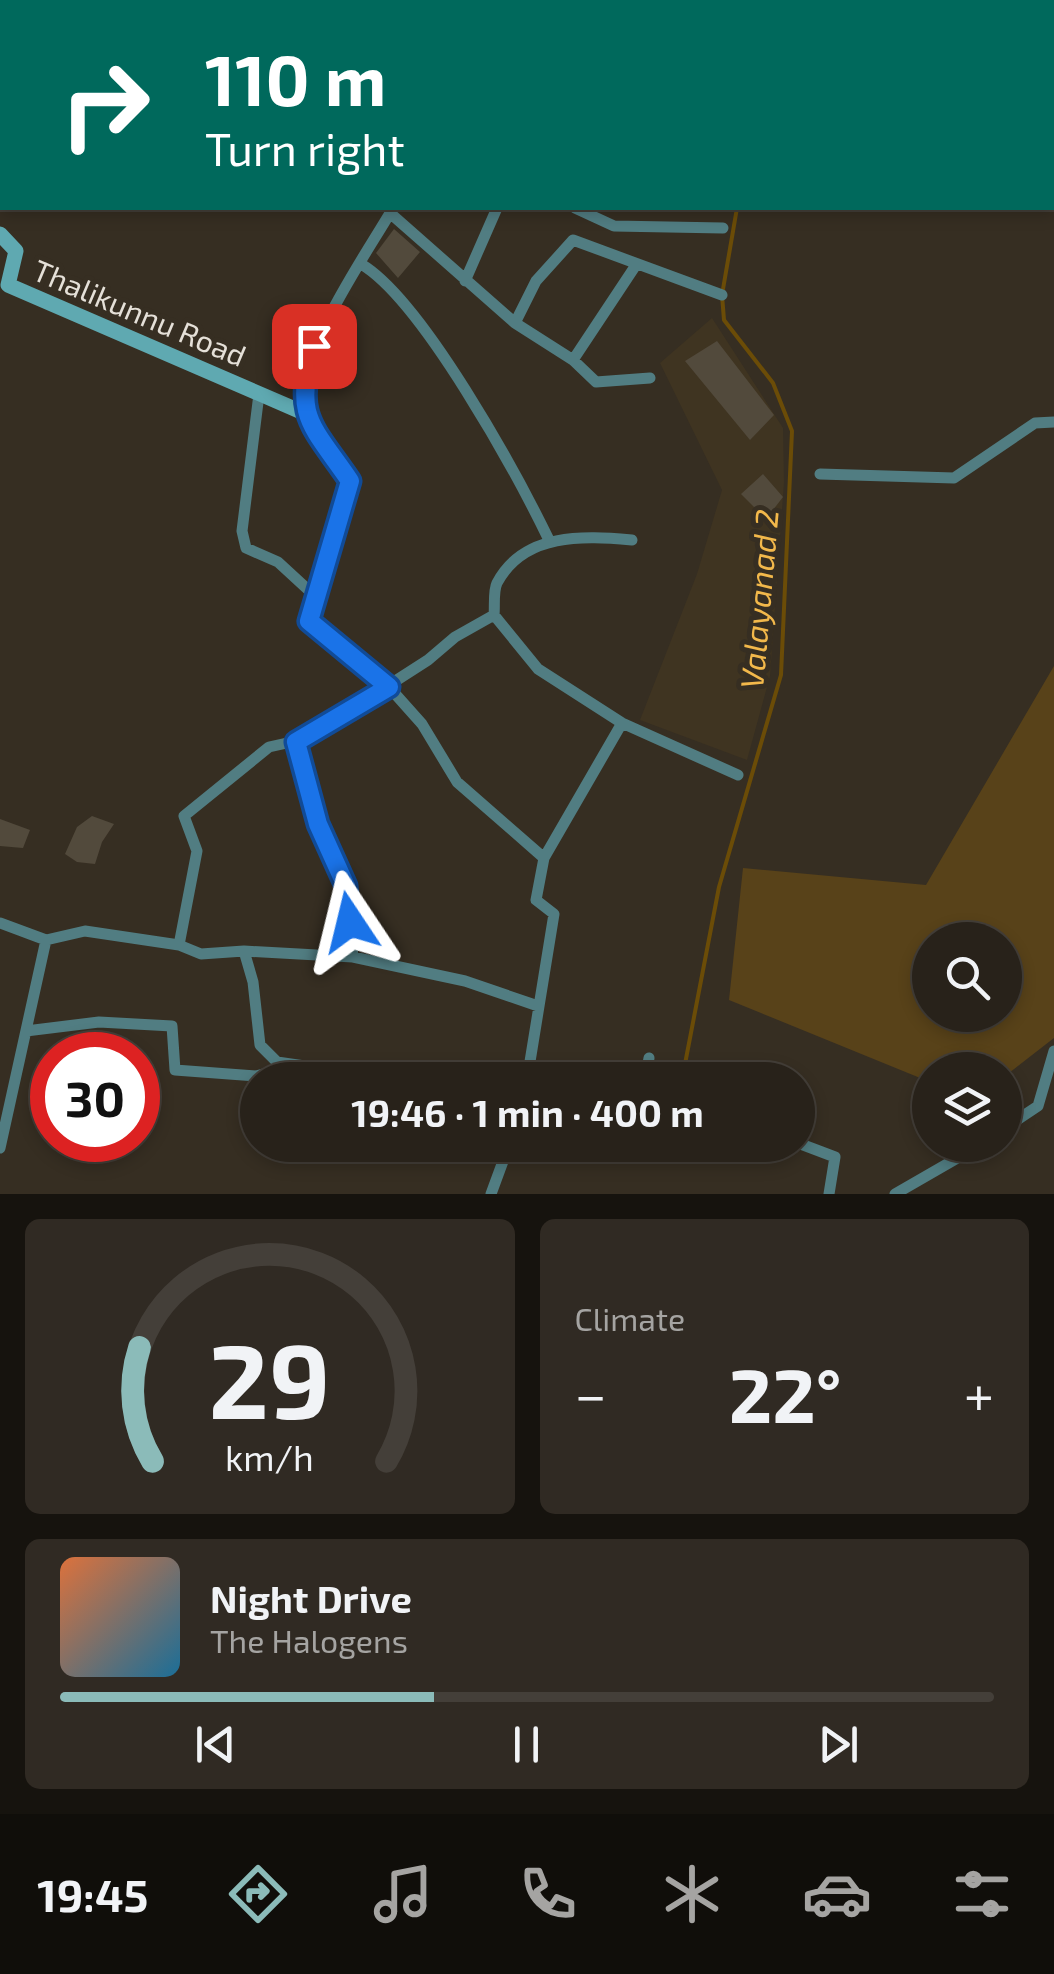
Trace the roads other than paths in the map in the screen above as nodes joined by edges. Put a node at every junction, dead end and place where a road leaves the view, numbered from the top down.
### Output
1 (392, 210) edge
2 (496, 210) edge
3 (579, 210) edge
4 (723, 228) dead end
5 (0, 234) edge
6 (361, 264) junction
7 (636, 265) junction
8 (465, 280) junction
9 (4, 290) edge
10 (722, 295) dead end
11 (515, 324) junction
12 (574, 360) junction
13 (650, 378) dead end
14 (259, 394) junction
15 (304, 413) junction
16 (1054, 422) edge
17 (820, 474) dead end
18 (549, 540) junction
19 (632, 540) dead end
20 (316, 597) junction
21 (494, 615) junction
22 (389, 687) junction
23 (622, 723) junction
24 (296, 742) junction
25 (738, 775) dead end
26 (544, 858) junction
27 (0, 923) edge
28 (46, 940) junction
29 (179, 945) junction
30 (244, 951) junction
31 (353, 957) junction
32 (538, 1006) junction
33 (26, 1031) junction
34 (1054, 1051) edge
35 (650, 1058) dead end
36 (277, 1062) edge
37 (530, 1062) edge
38 (649, 1062) edge
39 (240, 1075) edge
40 (1022, 1117) edge
41 (0, 1148) edge
42 (815, 1149) edge
43 (502, 1162) edge
44 (951, 1162) edge
45 (490, 1194) edge
46 (829, 1194) edge
47 (896, 1194) edge

1 - 6 street
1 - 8 street
2 - 8 street
3 - 4 street
5 - 9 street, Thalikunnu Road
6 - 15 street
6 - 18 street
7 - 10 street
7 - 11 street
7 - 12 street
8 - 11 street
9 - 14 street, Thalikunnu Road
11 - 12 street
12 - 13 street
14 - 15 street, Thalikunnu Road
14 - 20 street
15 - 20 street
16 - 17 street
18 - 19 street
18 - 21 street
20 - 22 street
21 - 22 street
21 - 23 street
22 - 24 street
22 - 26 street
23 - 25 street
23 - 26 street
24 - 29 street
24 - 31 street
26 - 32 street
27 - 28 street
28 - 29 street
28 - 33 street
29 - 30 street
30 - 31 street
30 - 36 street
31 - 32 street
32 - 37 street
33 - 39 street
33 - 41 street
34 - 40 street
35 - 38 street
42 - 46 street
43 - 45 street
44 - 47 street

